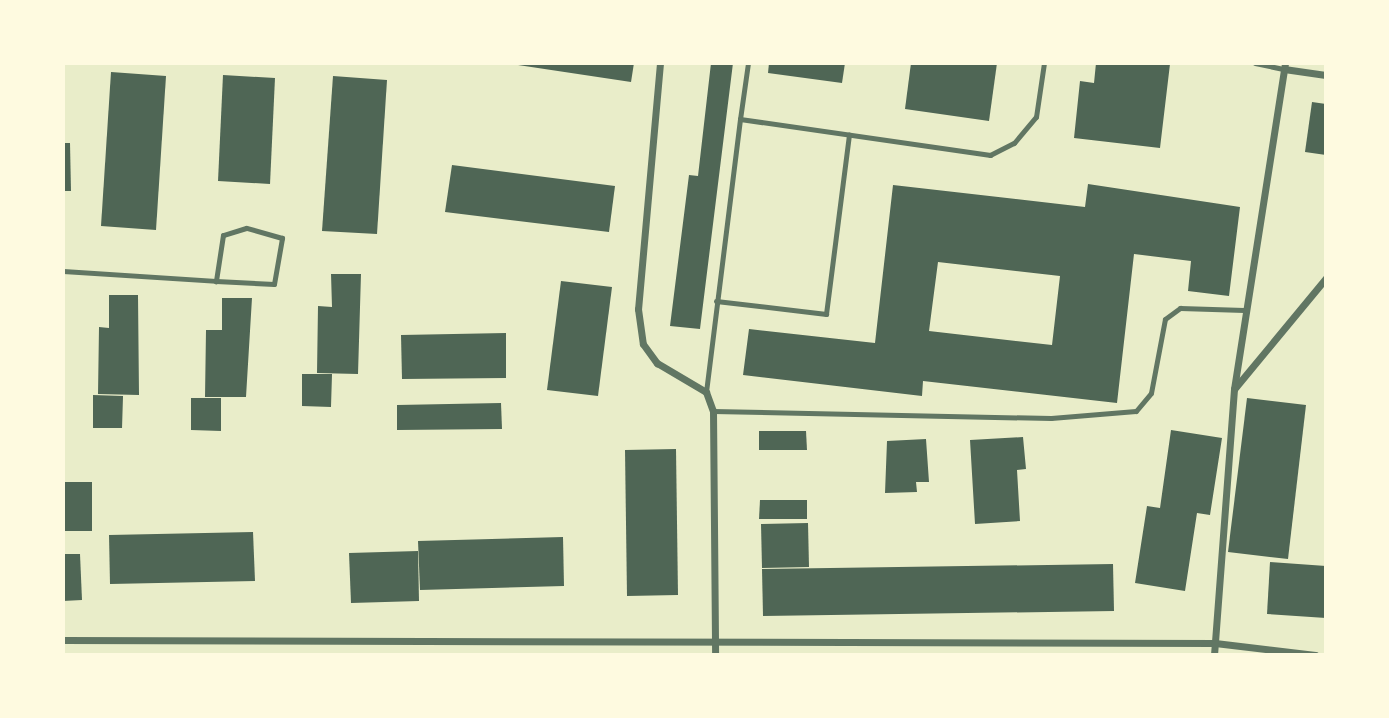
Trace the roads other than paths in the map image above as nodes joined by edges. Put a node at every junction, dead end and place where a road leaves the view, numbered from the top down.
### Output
1 (660, 63) edge
2 (748, 63) edge
3 (1044, 63) edge
4 (1255, 63) edge
5 (1284, 66) edge
6 (1326, 75) edge
7 (740, 119) junction
8 (849, 134) junction
9 (63, 271) edge
10 (1326, 278) edge
11 (216, 281) junction
12 (716, 301) junction
13 (1244, 310) junction
14 (1234, 389) junction
15 (706, 392) junction
16 (713, 411) junction
17 (63, 640) edge
18 (715, 642) junction
19 (1215, 643) junction
20 (715, 655) edge
21 (1213, 655) edge
22 (1315, 655) edge

1 - 15 street
2 - 7 lane
3 - 8 lane
4 - 5 lane
5 - 6 street
5 - 13 street
7 - 8 lane
7 - 12 lane
8 - 12 lane
9 - 11 lane
10 - 14 street
11 - 11 lane
12 - 15 lane
13 - 14 street
13 - 16 lane
14 - 19 street
15 - 16 street
16 - 18 street
17 - 18 street
18 - 19 street
18 - 20 street
19 - 21 street
19 - 22 street

